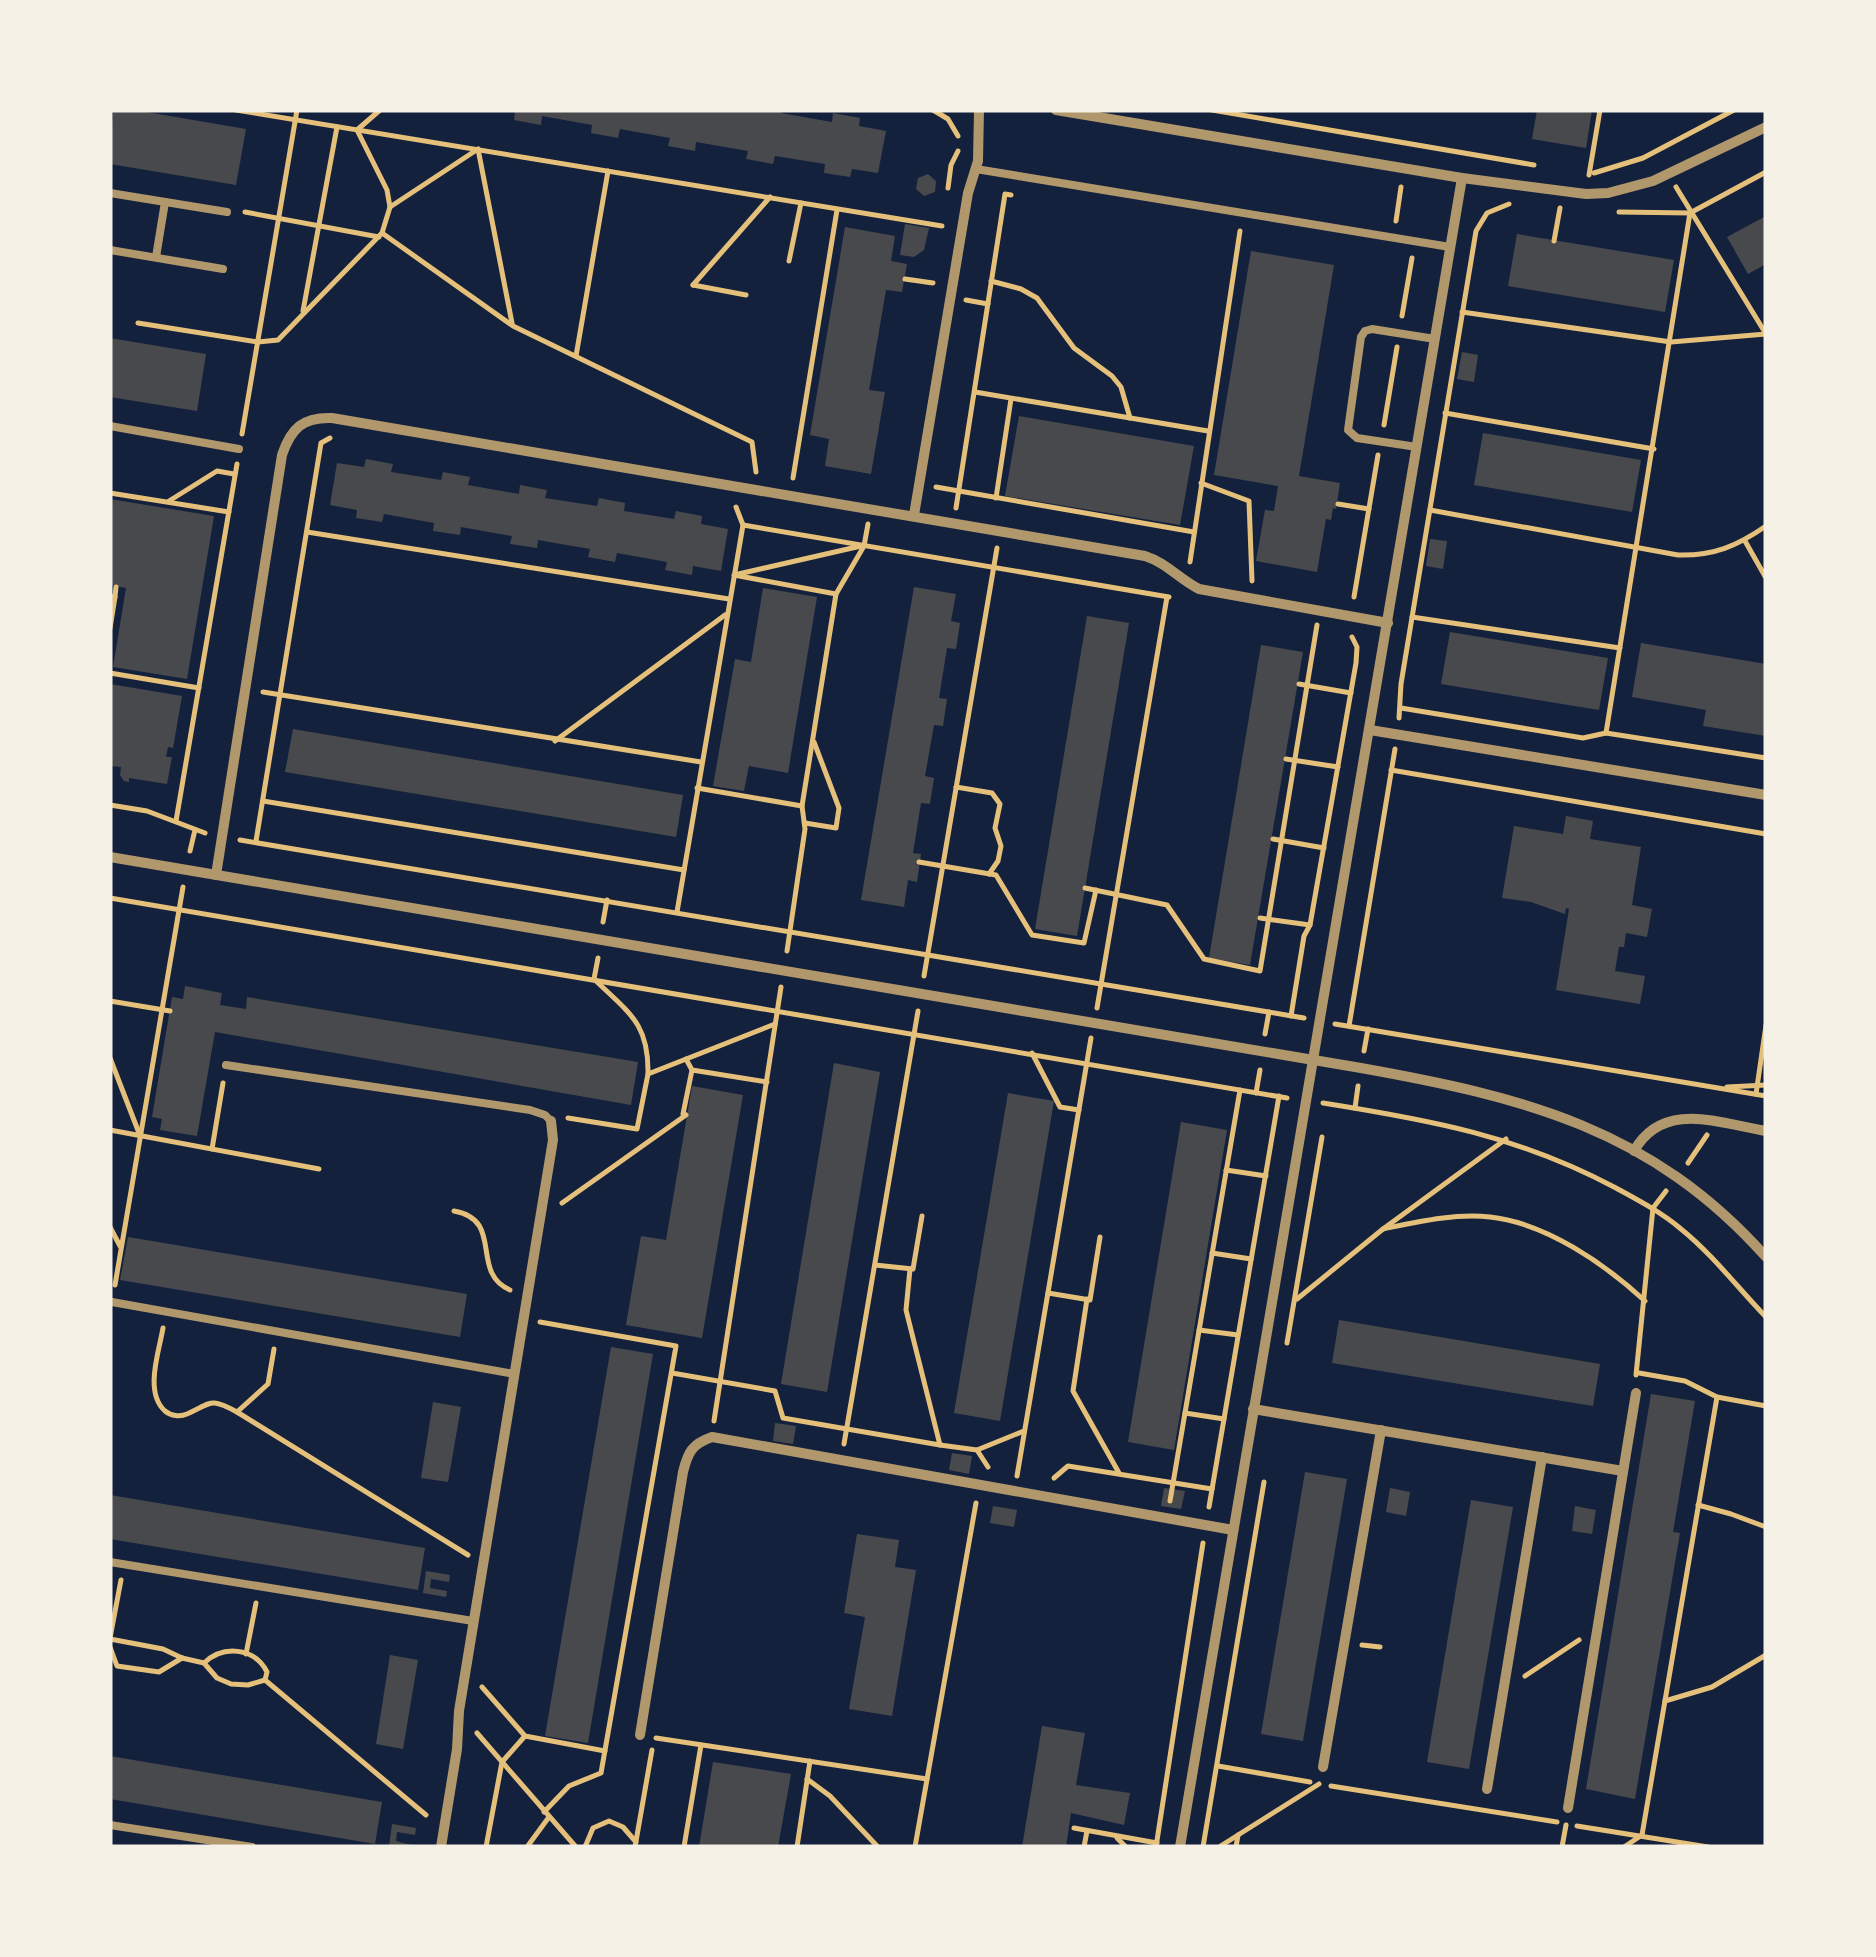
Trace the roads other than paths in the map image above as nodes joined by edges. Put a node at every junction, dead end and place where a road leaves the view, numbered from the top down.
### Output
1 (980, 110) edge
2 (1056, 110) edge
3 (1766, 127) edge
4 (976, 169) junction
5 (1462, 178) junction
6 (110, 192) edge
7 (166, 202) junction
8 (227, 212) road end
9 (1450, 247) junction
10 (110, 250) edge
11 (156, 257) junction
12 (223, 268) dead end
13 (1435, 338) junction
14 (110, 426) edge
15 (1417, 447) junction
16 (239, 449) dead end
17 (914, 515) junction
18 (1388, 623) junction
19 (1370, 730) junction
20 (1766, 795) edge
21 (110, 858) edge
22 (216, 876) junction
23 (1314, 1060) junction
24 (226, 1065) road end
25 (548, 1118) joint
26 (1766, 1131) edge
27 (1634, 1151) junction
28 (1766, 1256) edge
29 (112, 1302) edge
30 (514, 1374) junction
31 (1636, 1393) road end
32 (1253, 1409) junction
33 (1381, 1430) junction
34 (1542, 1457) junction
35 (1623, 1471) junction
36 (1233, 1530) junction
37 (110, 1562) edge
38 (473, 1621) junction
39 (640, 1735) road end
40 (1323, 1767) dead end
41 (1487, 1789) dead end
42 (1568, 1808) dead end
43 (110, 1825) edge
44 (252, 1847) edge
45 (441, 1847) edge
46 (1180, 1847) edge

1 - 4 street
2 - 5 street
3 - 5 street
4 - 9 lane
4 - 17 street
5 - 9 street
6 - 7 lane
7 - 8 lane
7 - 11 lane
9 - 13 street
10 - 11 lane
11 - 12 lane
13 - 15 street
13 - 15 lane
14 - 16 lane
15 - 18 street
17 - 18 street
17 - 22 street
18 - 19 street
19 - 20 street
19 - 23 street
21 - 22 street
22 - 23 street
23 - 27 street
23 - 32 street
24 - 25 lane
25 - 30 street
26 - 27 street
27 - 28 street
29 - 30 lane
30 - 38 street
31 - 35 street
32 - 33 street
32 - 36 street
33 - 34 street
33 - 40 street
34 - 35 street
34 - 41 street
35 - 42 street
36 - 39 street
36 - 46 street
37 - 38 lane
38 - 45 street
43 - 44 lane

